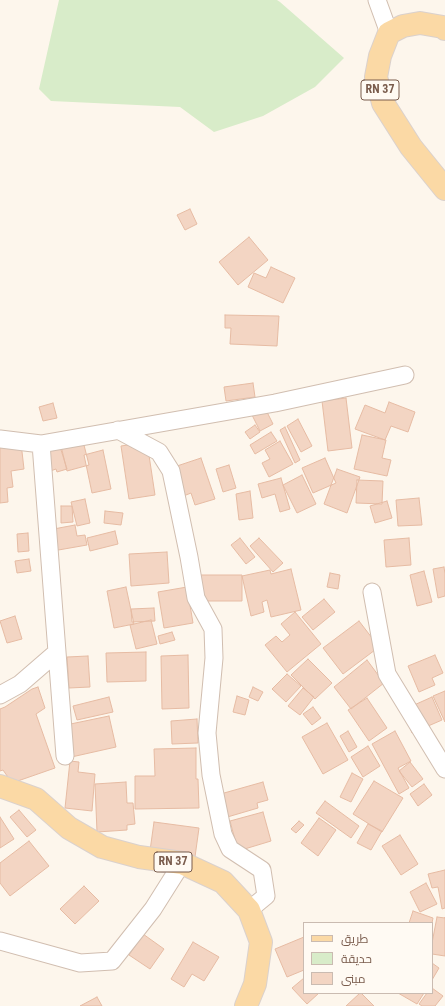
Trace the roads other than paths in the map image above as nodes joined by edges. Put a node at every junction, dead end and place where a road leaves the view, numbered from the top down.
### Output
1 (377, 0) edge
2 (445, 29) edge
3 (389, 34) junction
4 (445, 189) edge
5 (405, 375) dead end
6 (118, 430) junction
7 (0, 439) edge
8 (41, 444) junction
9 (372, 592) dead end
10 (57, 652) junction
11 (0, 695) edge
12 (65, 756) dead end
13 (445, 769) edge
14 (0, 786) edge
15 (182, 863) junction
16 (249, 910) junction
17 (0, 941) edge
18 (246, 1006) edge

1 - 3 street
2 - 3 main road
3 - 4 main road, RN 37
5 - 6 street
6 - 8 street
6 - 16 street
7 - 8 street
8 - 10 street
9 - 13 street
10 - 11 street
10 - 12 street
14 - 15 main road, RN 37
15 - 16 main road, RN 37
15 - 17 street
16 - 18 main road, RN 37

